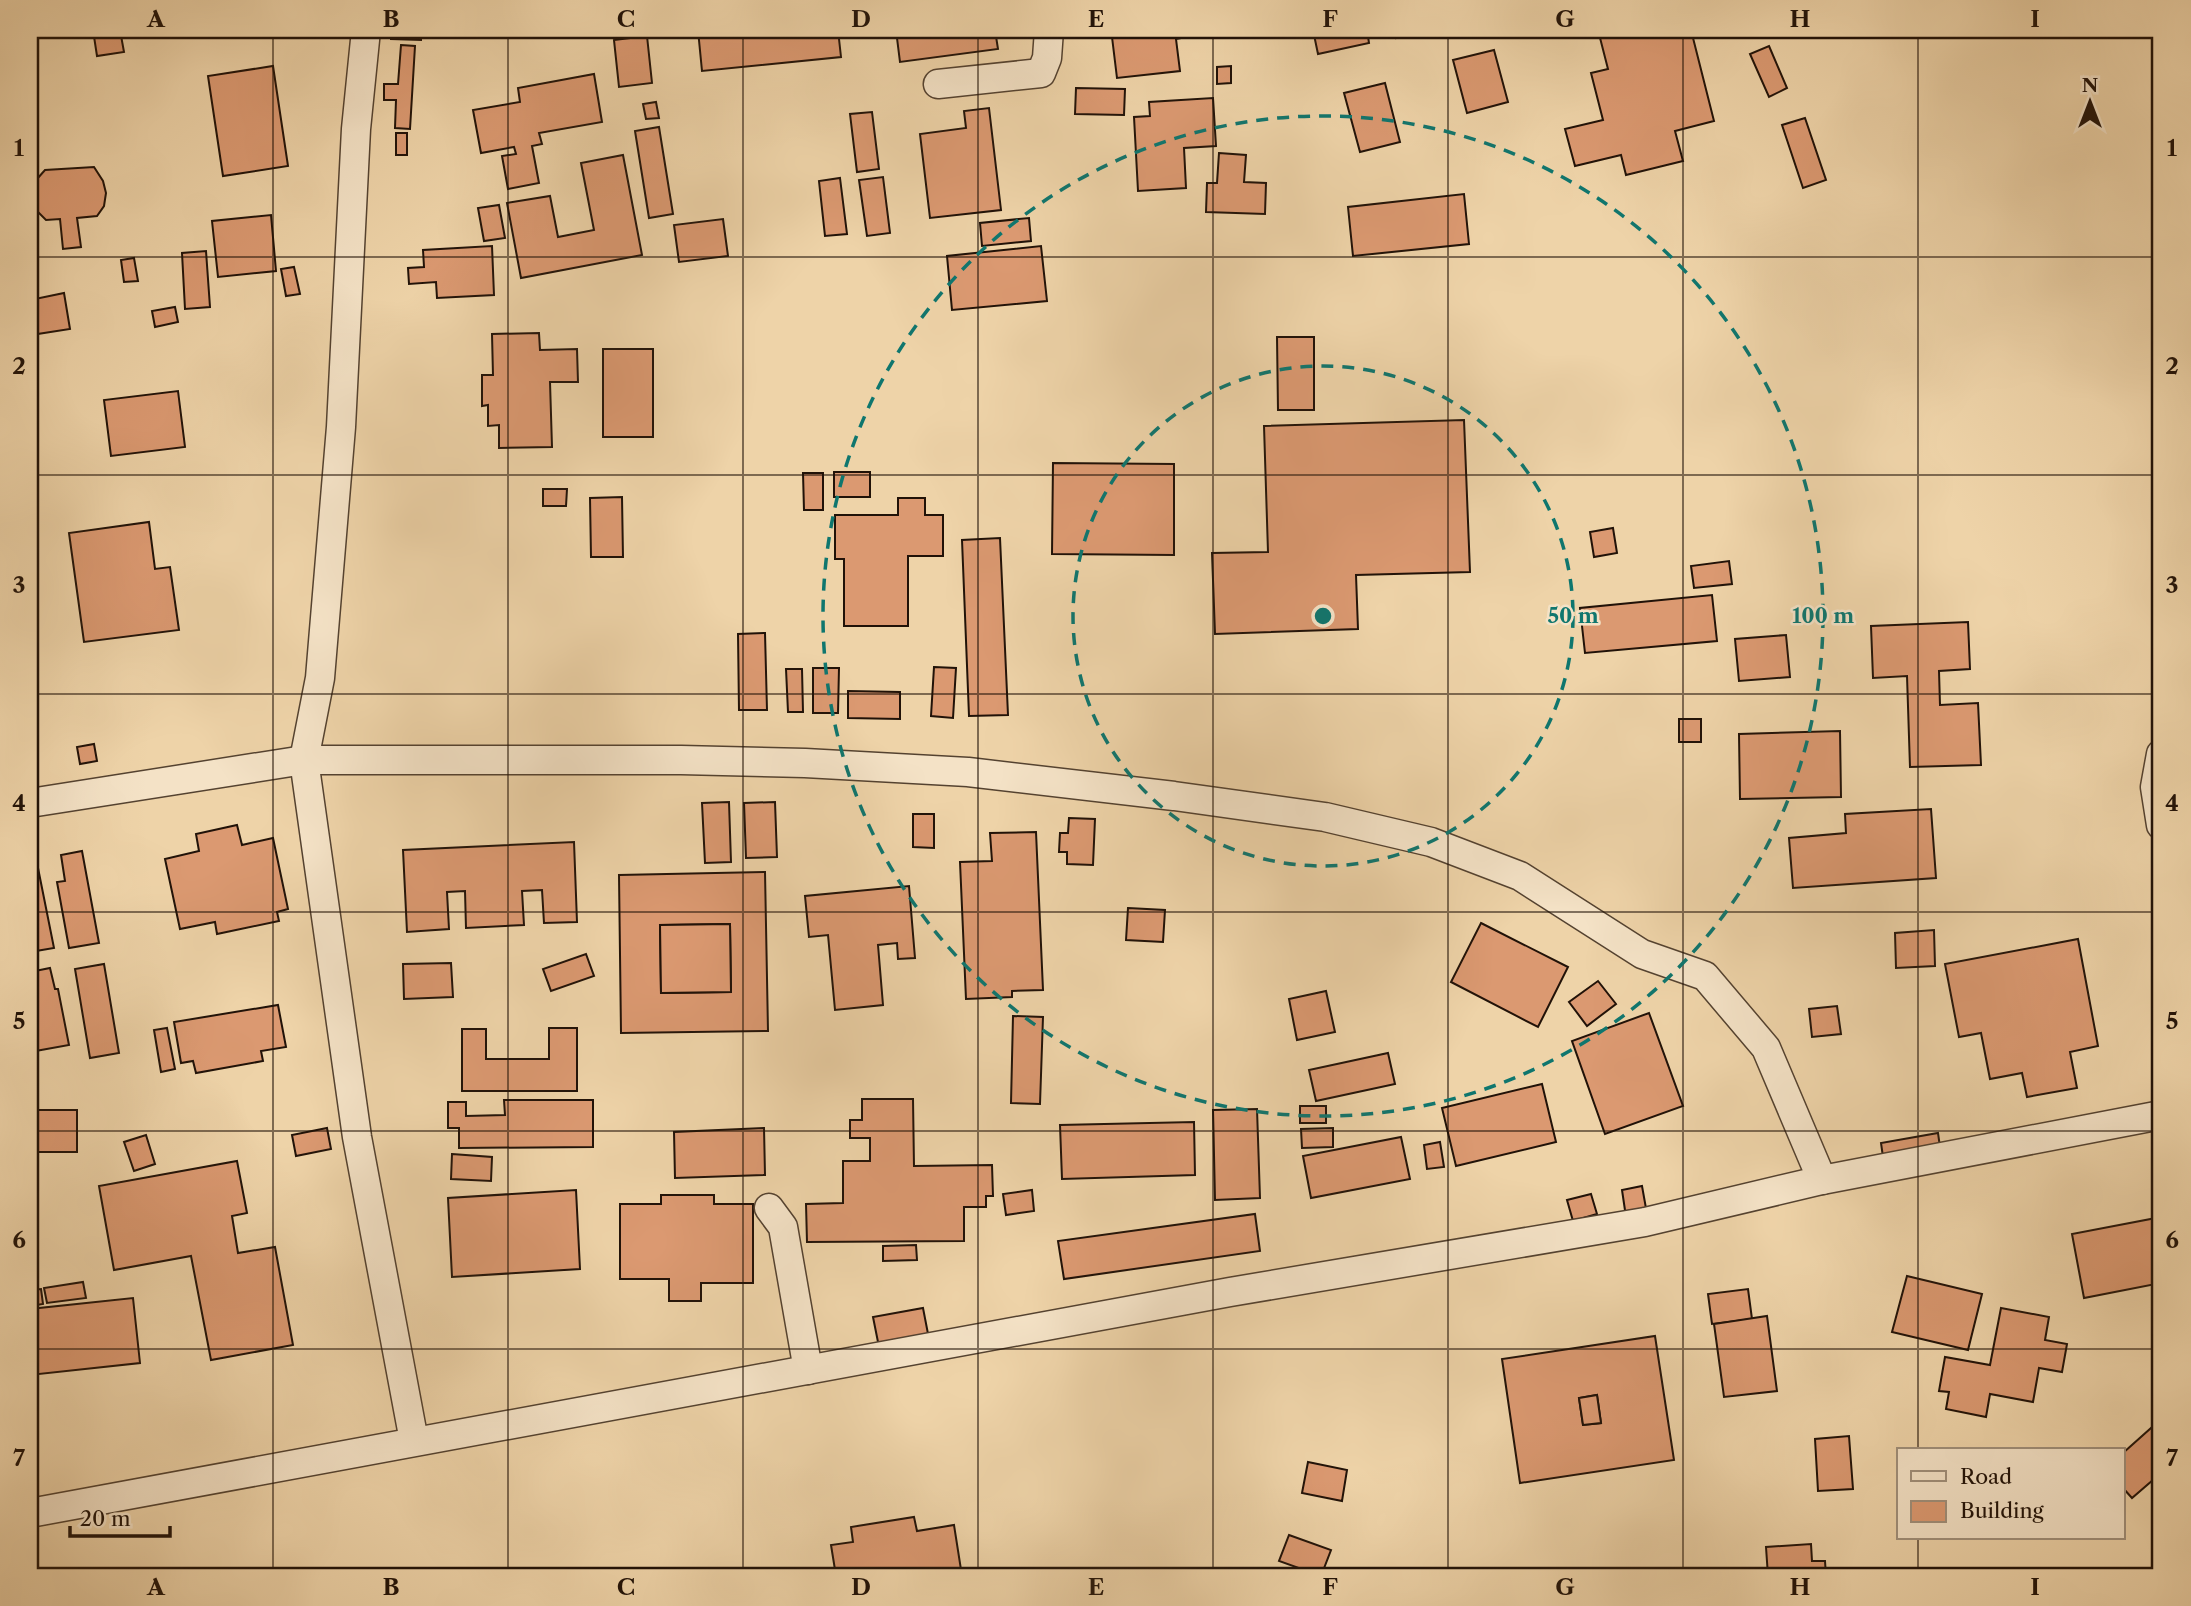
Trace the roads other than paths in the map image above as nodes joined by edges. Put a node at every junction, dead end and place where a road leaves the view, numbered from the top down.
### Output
1 (366, 30) edge
2 (1049, 30) edge
3 (938, 84) dead end
4 (2161, 754) edge
5 (304, 760) junction
6 (30, 803) edge
7 (2161, 825) edge
8 (2161, 1115) edge
9 (1822, 1180) junction
10 (769, 1208) dead end
11 (808, 1370) junction
12 (414, 1441) junction
13 (30, 1513) edge

1 - 5 street
2 - 3 street
4 - 7 street
5 - 6 street
5 - 9 street
5 - 12 street
8 - 9 street
9 - 11 street
10 - 11 street
11 - 12 street
12 - 13 street

